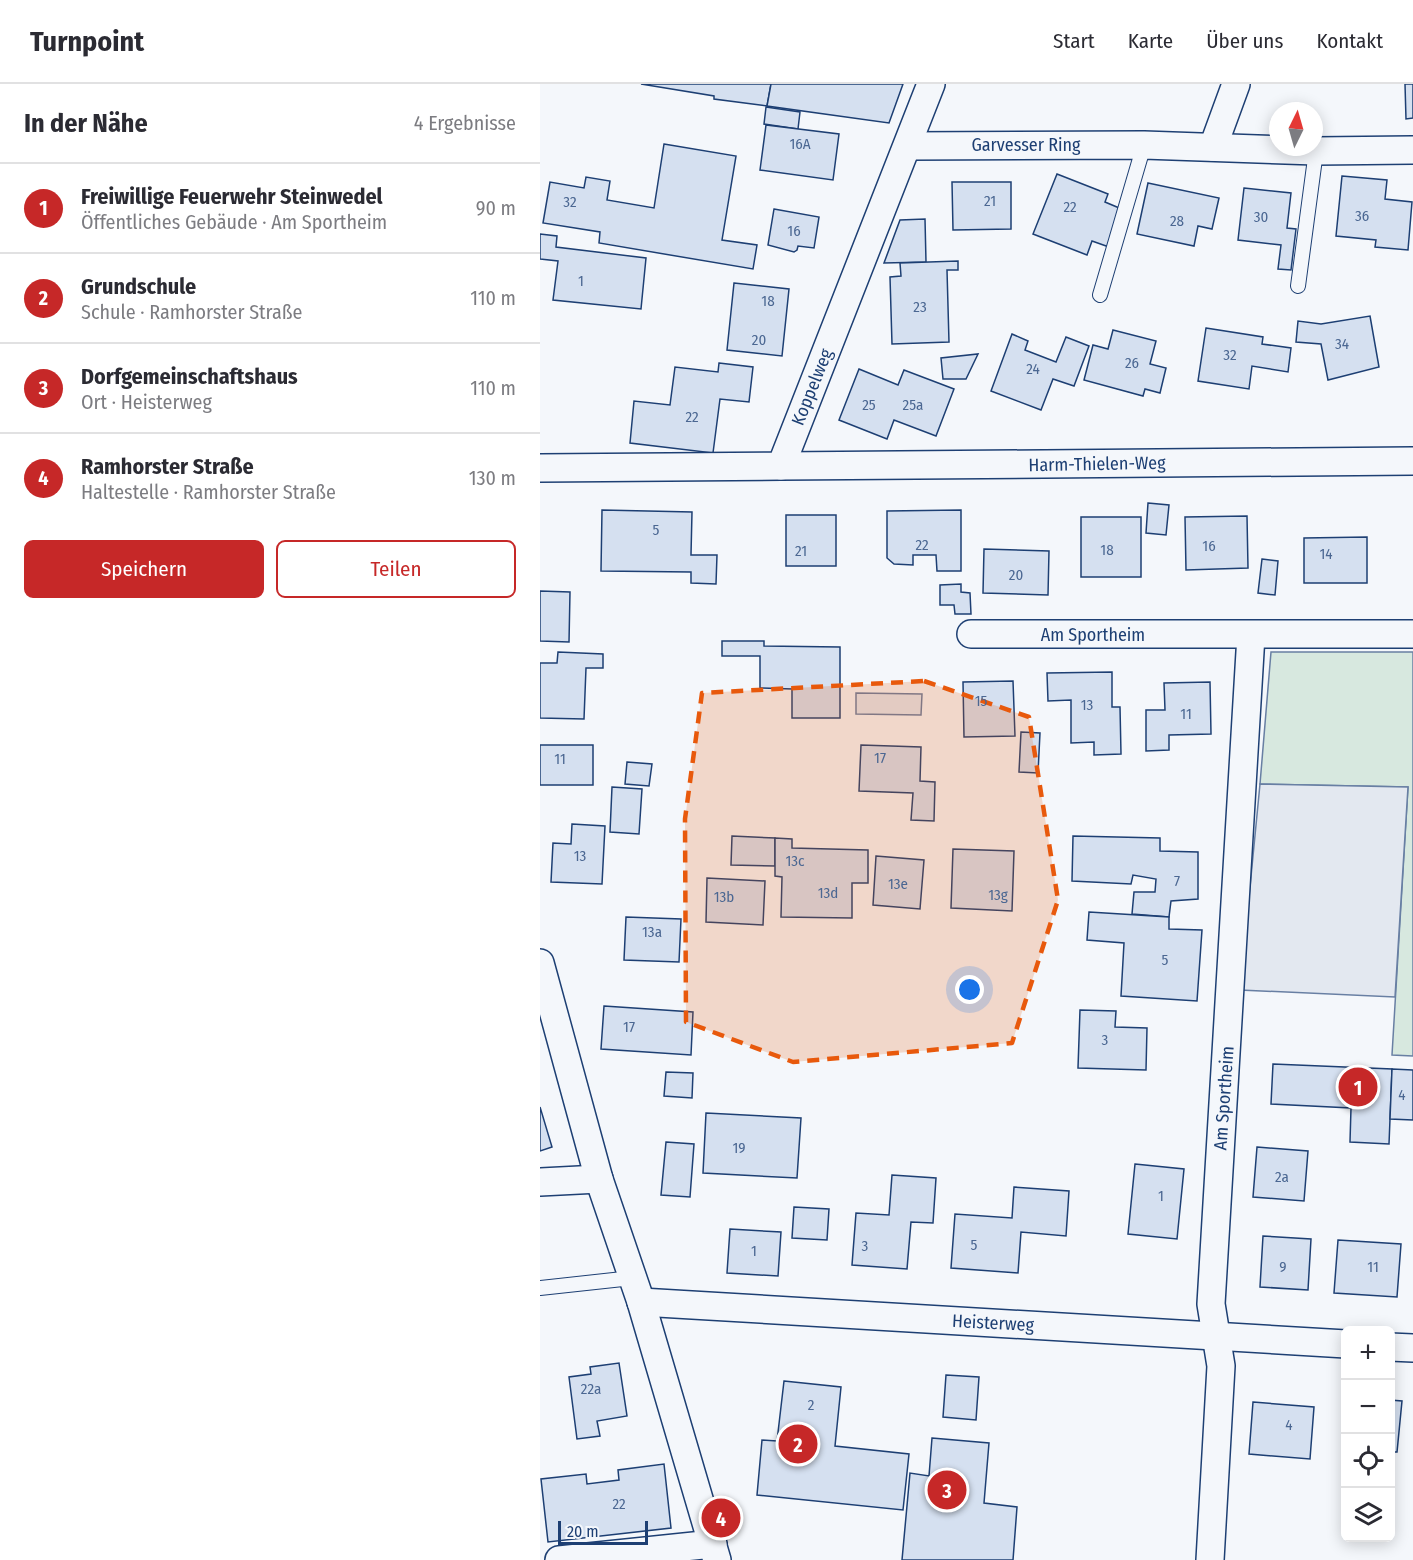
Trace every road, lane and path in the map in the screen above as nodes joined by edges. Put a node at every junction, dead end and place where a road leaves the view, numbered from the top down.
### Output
1 (932, 84) edge
2 (1236, 84) edge
3 (1144, 145) junction
4 (908, 146) junction
5 (1213, 147) junction
6 (1269, 149) edge
7 (1413, 150) edge
8 (1323, 151) edge
9 (1315, 156) edge
10 (1298, 286) dead end
11 (1100, 295) dead end
12 (1413, 461) edge
13 (781, 466) junction
14 (540, 468) edge
15 (971, 634) dead end
16 (1413, 634) edge
17 (1251, 635) junction
18 (540, 963) edge
19 (599, 1179) junction
20 (540, 1182) edge
21 (540, 1288) edge
22 (637, 1290) junction
23 (1217, 1336) junction
24 (1341, 1344) edge
25 (1395, 1347) edge
26 (1413, 1348) edge
27 (715, 1552) edge
28 (559, 1560) edge
29 (1210, 1560) edge

1 - 4 street, Koppelweg
2 - 5 street
3 - 4 street, Garvesser Ring
3 - 5 street, Garvesser Ring
3 - 11 lane
4 - 13 street, Koppelweg
5 - 6 street, Garvesser Ring
7 - 8 street, Garvesser Ring
9 - 10 lane
12 - 13 street, Harm-Thielen-Weg
13 - 14 street
15 - 17 street, Am Sportheim
16 - 17 street, Am Sportheim
17 - 23 street, Am Sportheim
18 - 19 street
19 - 20 street
19 - 22 street
21 - 22 lane
22 - 23 street, Heisterweg
22 - 27 street
23 - 24 street, Heisterweg
23 - 29 street, Am Sportheim
25 - 26 street
27 - 28 street

